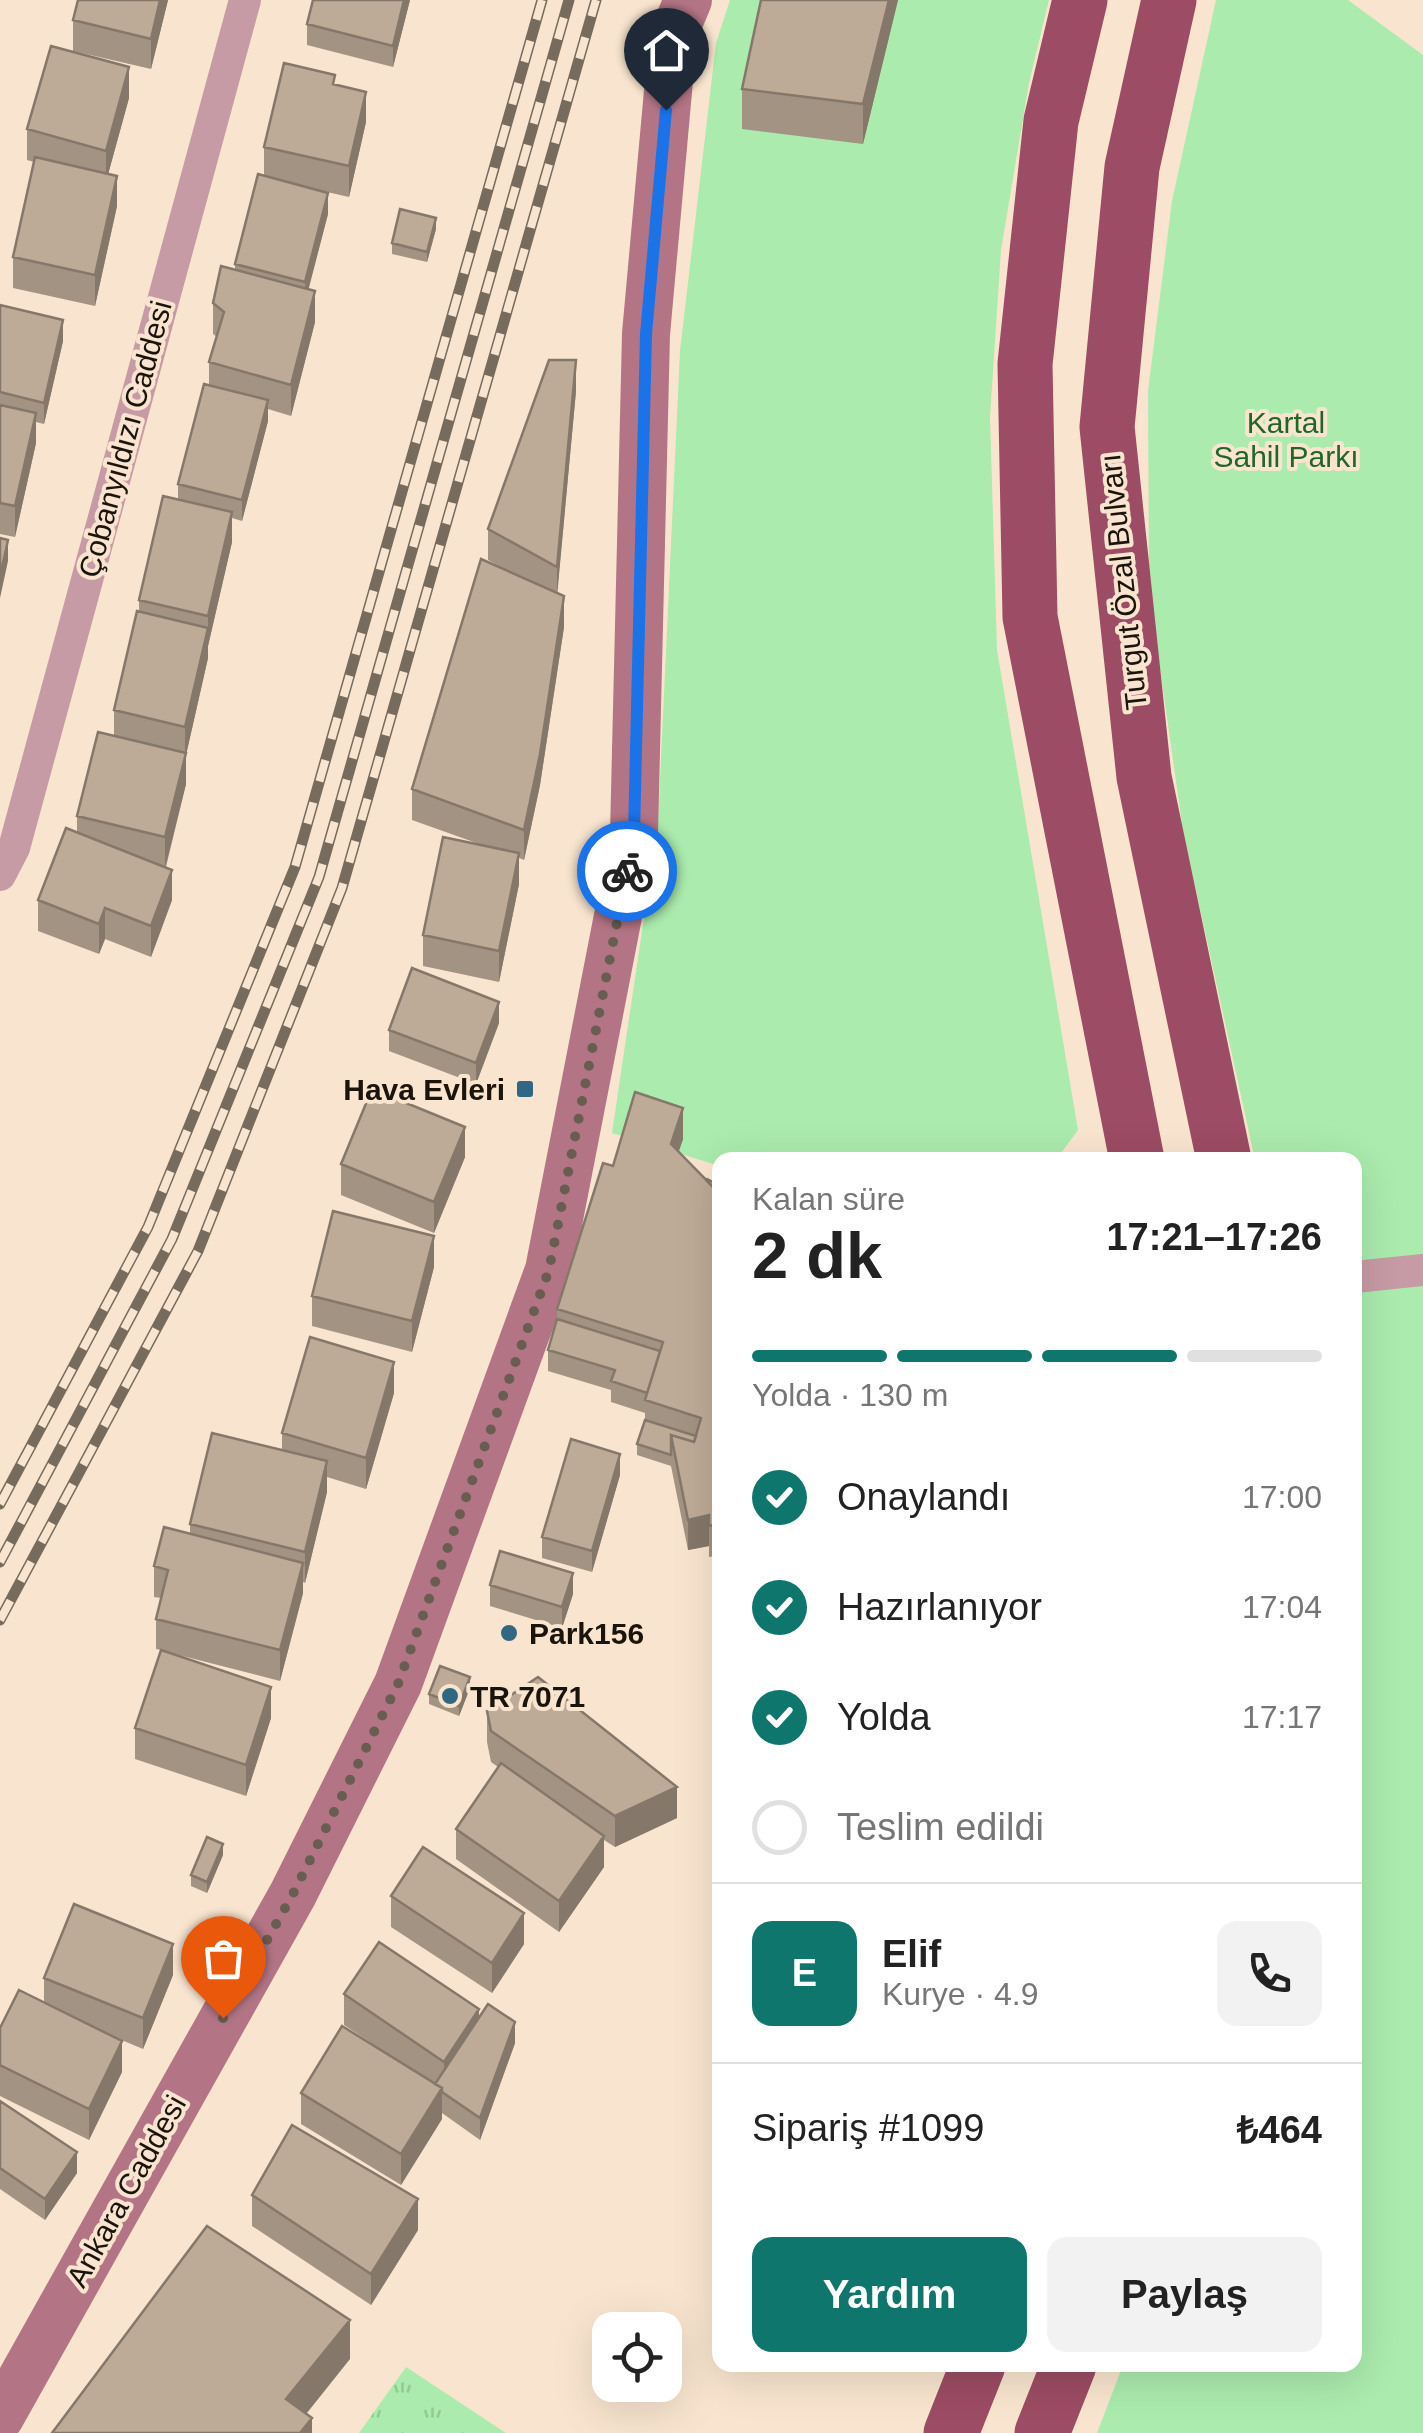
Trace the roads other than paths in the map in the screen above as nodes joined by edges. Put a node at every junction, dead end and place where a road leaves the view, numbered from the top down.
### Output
1 (244, 0) edge
2 (688, 0) edge
3 (1080, 0) edge
4 (1169, 0) edge
5 (5, 855) edge
6 (1135, 1152) edge
7 (1222, 1152) edge
8 (1423, 1270) edge
9 (1362, 1277) edge
10 (975, 2372) edge
11 (1066, 2372) edge
12 (0, 2418) edge
13 (951, 2433) edge
14 (1042, 2433) edge

1 - 5 street, Çobanyıldızı Caddesi
2 - 12 main road, Ankara Caddesi
3 - 6 highway
4 - 7 highway, Turgut Özal Bulvarı
8 - 9 street
10 - 13 highway
11 - 14 highway

